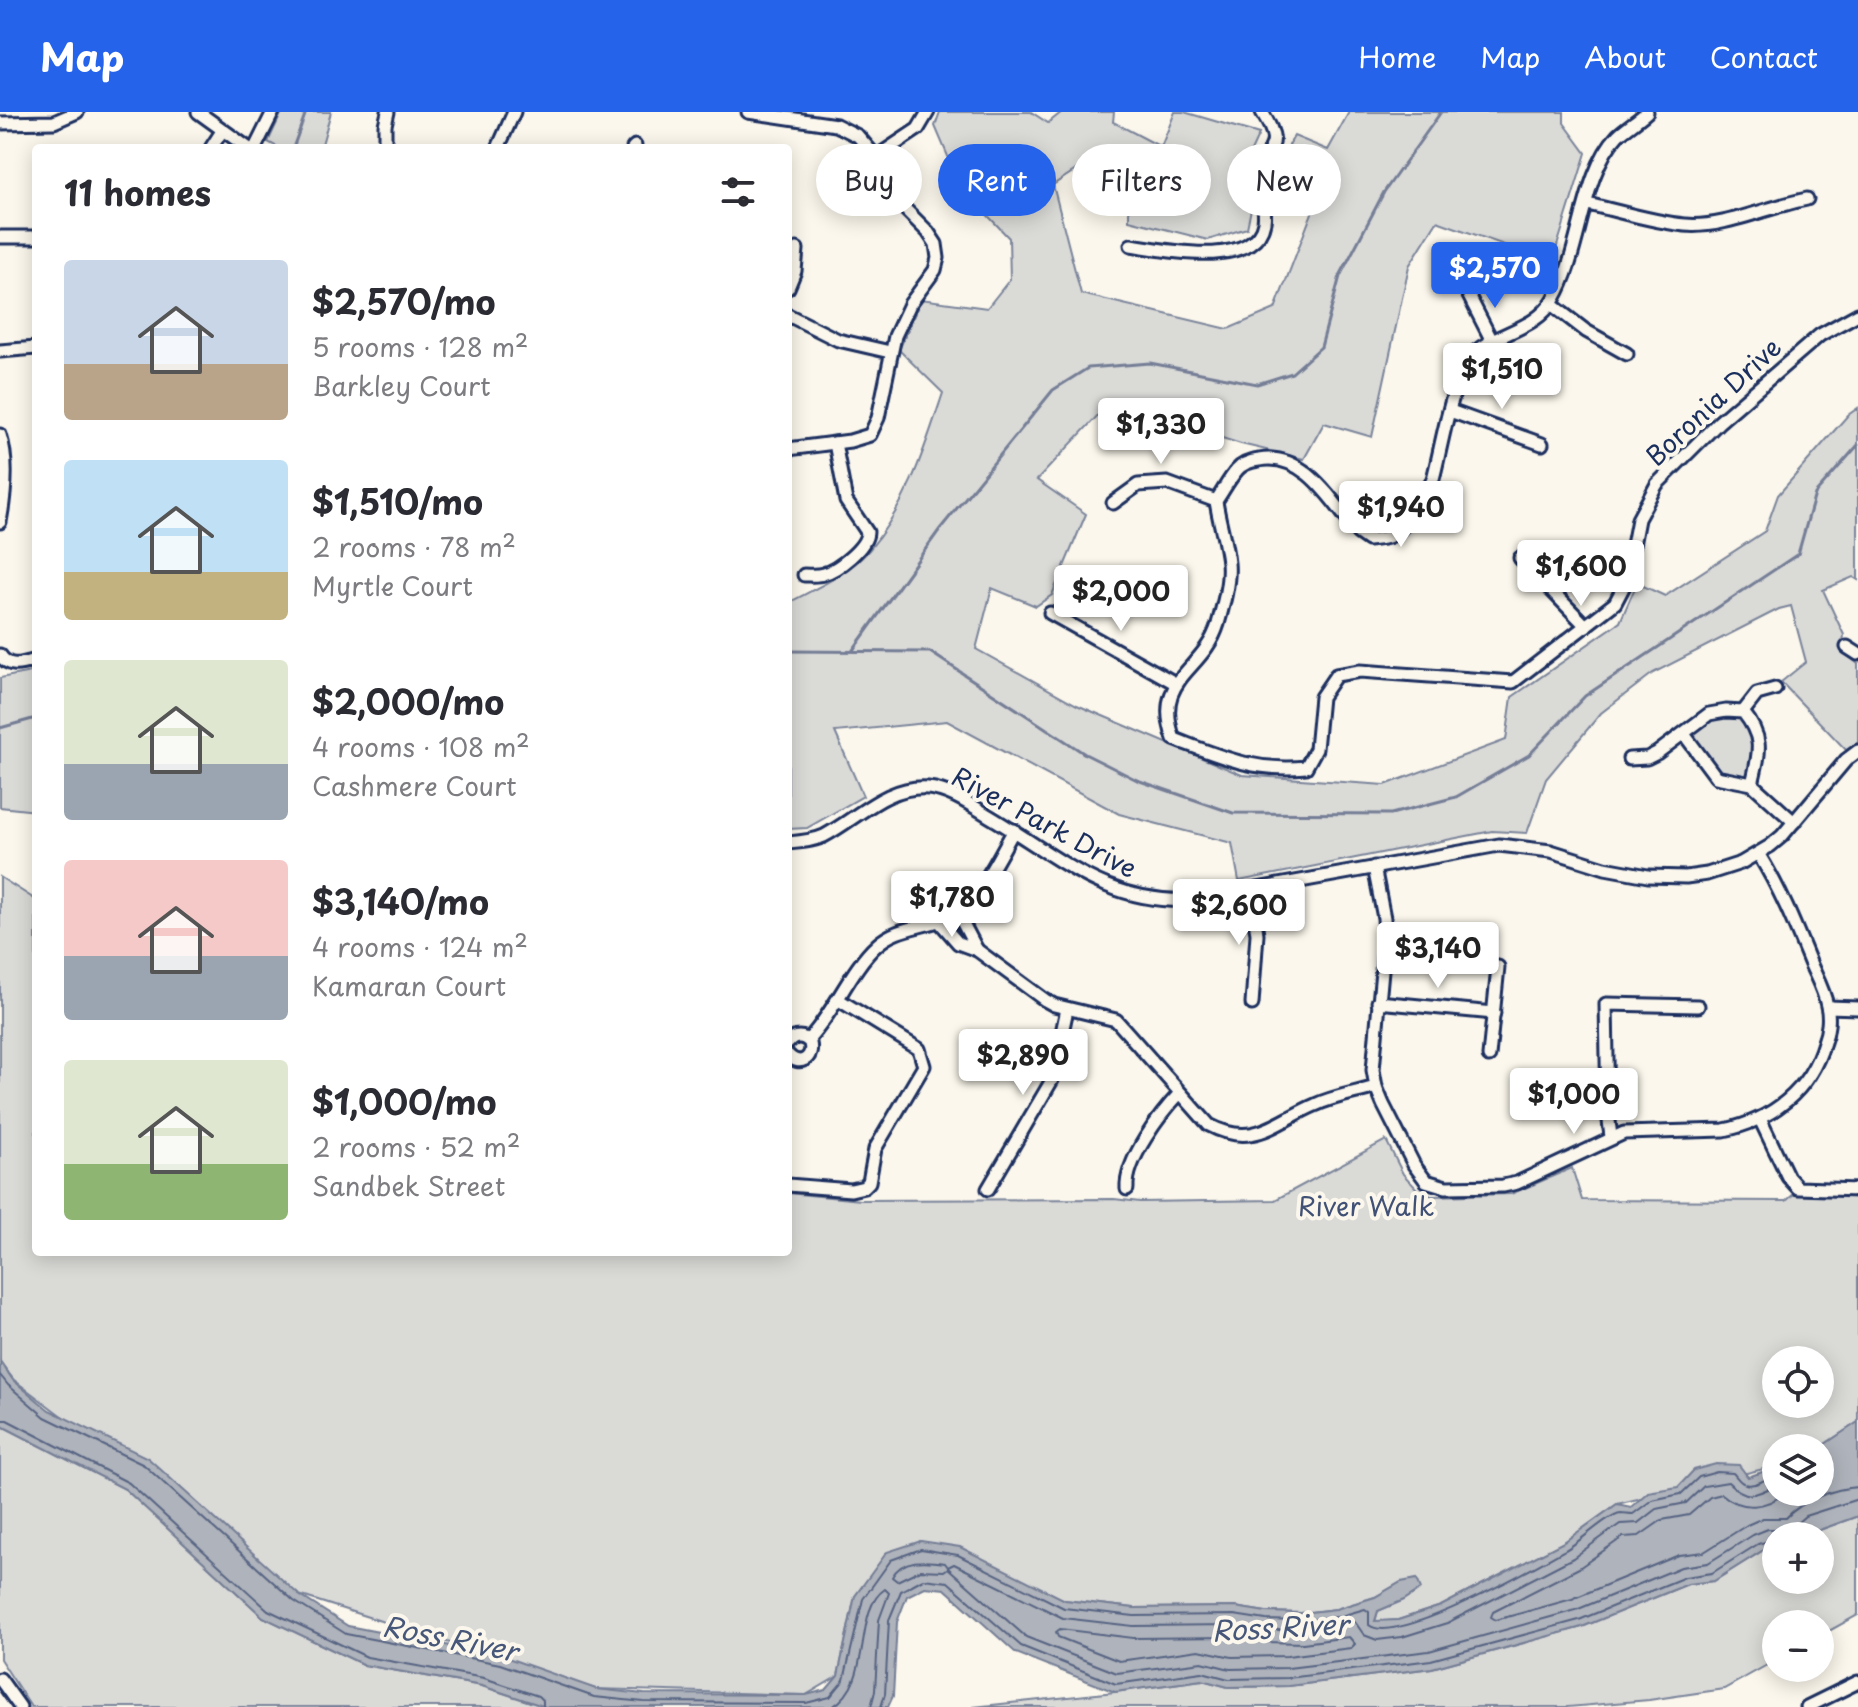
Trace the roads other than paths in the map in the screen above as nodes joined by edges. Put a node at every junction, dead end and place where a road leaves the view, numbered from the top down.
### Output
1 (77, 112) edge
2 (198, 112) edge
3 (273, 112) edge
4 (388, 112) edge
5 (514, 112) edge
6 (748, 112) edge
7 (928, 112) edge
8 (1262, 112) edge
9 (1647, 112) edge
10 (803, 116) edge
11 (0, 123) edge
12 (222, 131) junction
13 (214, 144) edge
14 (242, 144) edge
15 (257, 144) edge
16 (385, 144) edge
17 (500, 144) edge
18 (866, 144) edge
19 (896, 144) edge
20 (1807, 199) dead end
21 (1587, 204) junction
22 (912, 216) edge
23 (0, 237) edge
24 (32, 237) edge
25 (1131, 245) dead end
26 (797, 249) dead end
27 (792, 278) edge
28 (1468, 294) dead end
29 (1551, 304) junction
30 (1858, 314) edge
31 (792, 317) edge
32 (1492, 341) junction
33 (32, 348) edge
34 (0, 351) edge
35 (890, 352) junction
36 (1627, 354) dead end
37 (1450, 411) junction
38 (0, 435) edge
39 (835, 443) junction
40 (1542, 444) dead end
41 (792, 448) edge
42 (1216, 501) junction
43 (1113, 503) dead end
44 (0, 522) edge
45 (1520, 558) dead end
46 (804, 575) dead end
47 (1050, 613) dead end
48 (1586, 626) junction
49 (1847, 647) dead end
50 (1858, 654) edge
51 (0, 655) edge
52 (32, 661) edge
53 (1175, 683) junction
54 (1775, 689) dead end
55 (1743, 712) junction
56 (1684, 734) junction
57 (1858, 751) edge
58 (1629, 759) dead end
59 (1752, 784) junction
60 (1794, 822) junction
61 (1014, 830) junction
62 (792, 842) edge
63 (1759, 855) junction
64 (1374, 867) junction
65 (1251, 890) junction
66 (957, 912) junction
67 (938, 920) junction
68 (977, 950) junction
69 (1498, 967) dead end
70 (839, 1000) junction
71 (1378, 1002) junction
72 (1252, 1004) dead end
73 (1698, 1006) dead end
74 (1828, 1007) junction
75 (1858, 1008) edge
76 (1067, 1009) junction
77 (1494, 1013) junction
78 (808, 1040) junction
79 (792, 1041) edge
80 (1489, 1056) dead end
81 (792, 1059) edge
82 (1376, 1087) junction
83 (1180, 1093) junction
84 (1760, 1119) junction
85 (1611, 1137) junction
86 (792, 1185) edge
87 (988, 1189) dead end
88 (1127, 1189) dead end
89 (1858, 1190) edge
90 (0, 1679) edge
91 (1858, 1682) edge
92 (20, 1707) edge
93 (1807, 1707) edge

1 - 11 street
2 - 12 street
3 - 15 street
4 - 16 street
5 - 17 street
6 - 10 street
7 - 19 street
8 - 25 street
9 - 21 street
10 - 18 street
12 - 13 street
12 - 14 street
20 - 21 street
21 - 29 street
22 - 35 street
23 - 24 street
26 - 27 street
28 - 32 street
29 - 32 street
29 - 36 street
30 - 48 street, Boronia Drive
31 - 35 street
32 - 37 street
33 - 34 street
35 - 39 street
37 - 40 street
37 - 42 street
38 - 44 street
39 - 41 street
39 - 46 street
42 - 43 street
42 - 53 street
45 - 48 street
47 - 53 street
48 - 53 street, Boronia Drive
49 - 50 street
51 - 52 street
54 - 55 street
55 - 56 street
55 - 59 street
56 - 58 street
56 - 59 street
57 - 60 street, River Park Drive
59 - 60 street
60 - 63 street, River Park Drive
61 - 62 street, River Park Drive
61 - 65 street, River Park Drive
61 - 66 street
63 - 64 street, River Park Drive
63 - 74 street
64 - 65 street, River Park Drive
64 - 71 street
65 - 72 street
66 - 67 street
66 - 68 street
67 - 68 street
67 - 70 street
68 - 76 street
69 - 77 street
70 - 78 street
70 - 86 street
71 - 77 street
71 - 82 street
73 - 85 street
74 - 75 street
74 - 84 street
76 - 83 street
76 - 87 street
77 - 80 street
78 - 79 street
78 - 81 street
82 - 83 street
82 - 85 street
83 - 88 street
84 - 85 street
84 - 89 street
90 - 92 street
91 - 93 street

